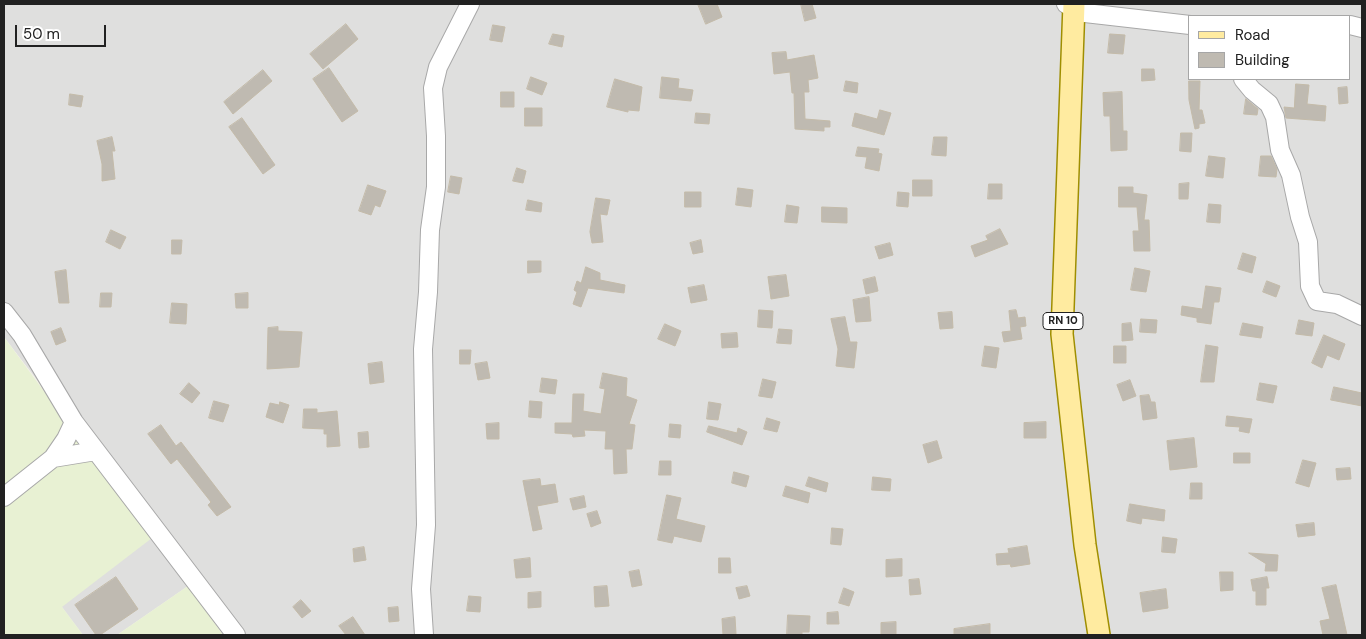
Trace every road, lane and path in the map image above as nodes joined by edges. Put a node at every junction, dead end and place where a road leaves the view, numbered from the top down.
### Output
1 (470, 4) edge
2 (1072, 5) edge
3 (1188, 25) edge
4 (1245, 80) edge
5 (4, 312) edge
6 (1362, 316) edge
7 (74, 422) junction
8 (96, 451) junction
9 (53, 458) junction
10 (4, 497) edge
11 (236, 635) edge
12 (424, 635) edge
13 (1100, 635) edge

1 - 12 street
2 - 3 street
2 - 13 main road, RN 10
4 - 6 street
5 - 7 street
7 - 8 street
7 - 9 street
8 - 9 street
8 - 11 street
9 - 10 street

